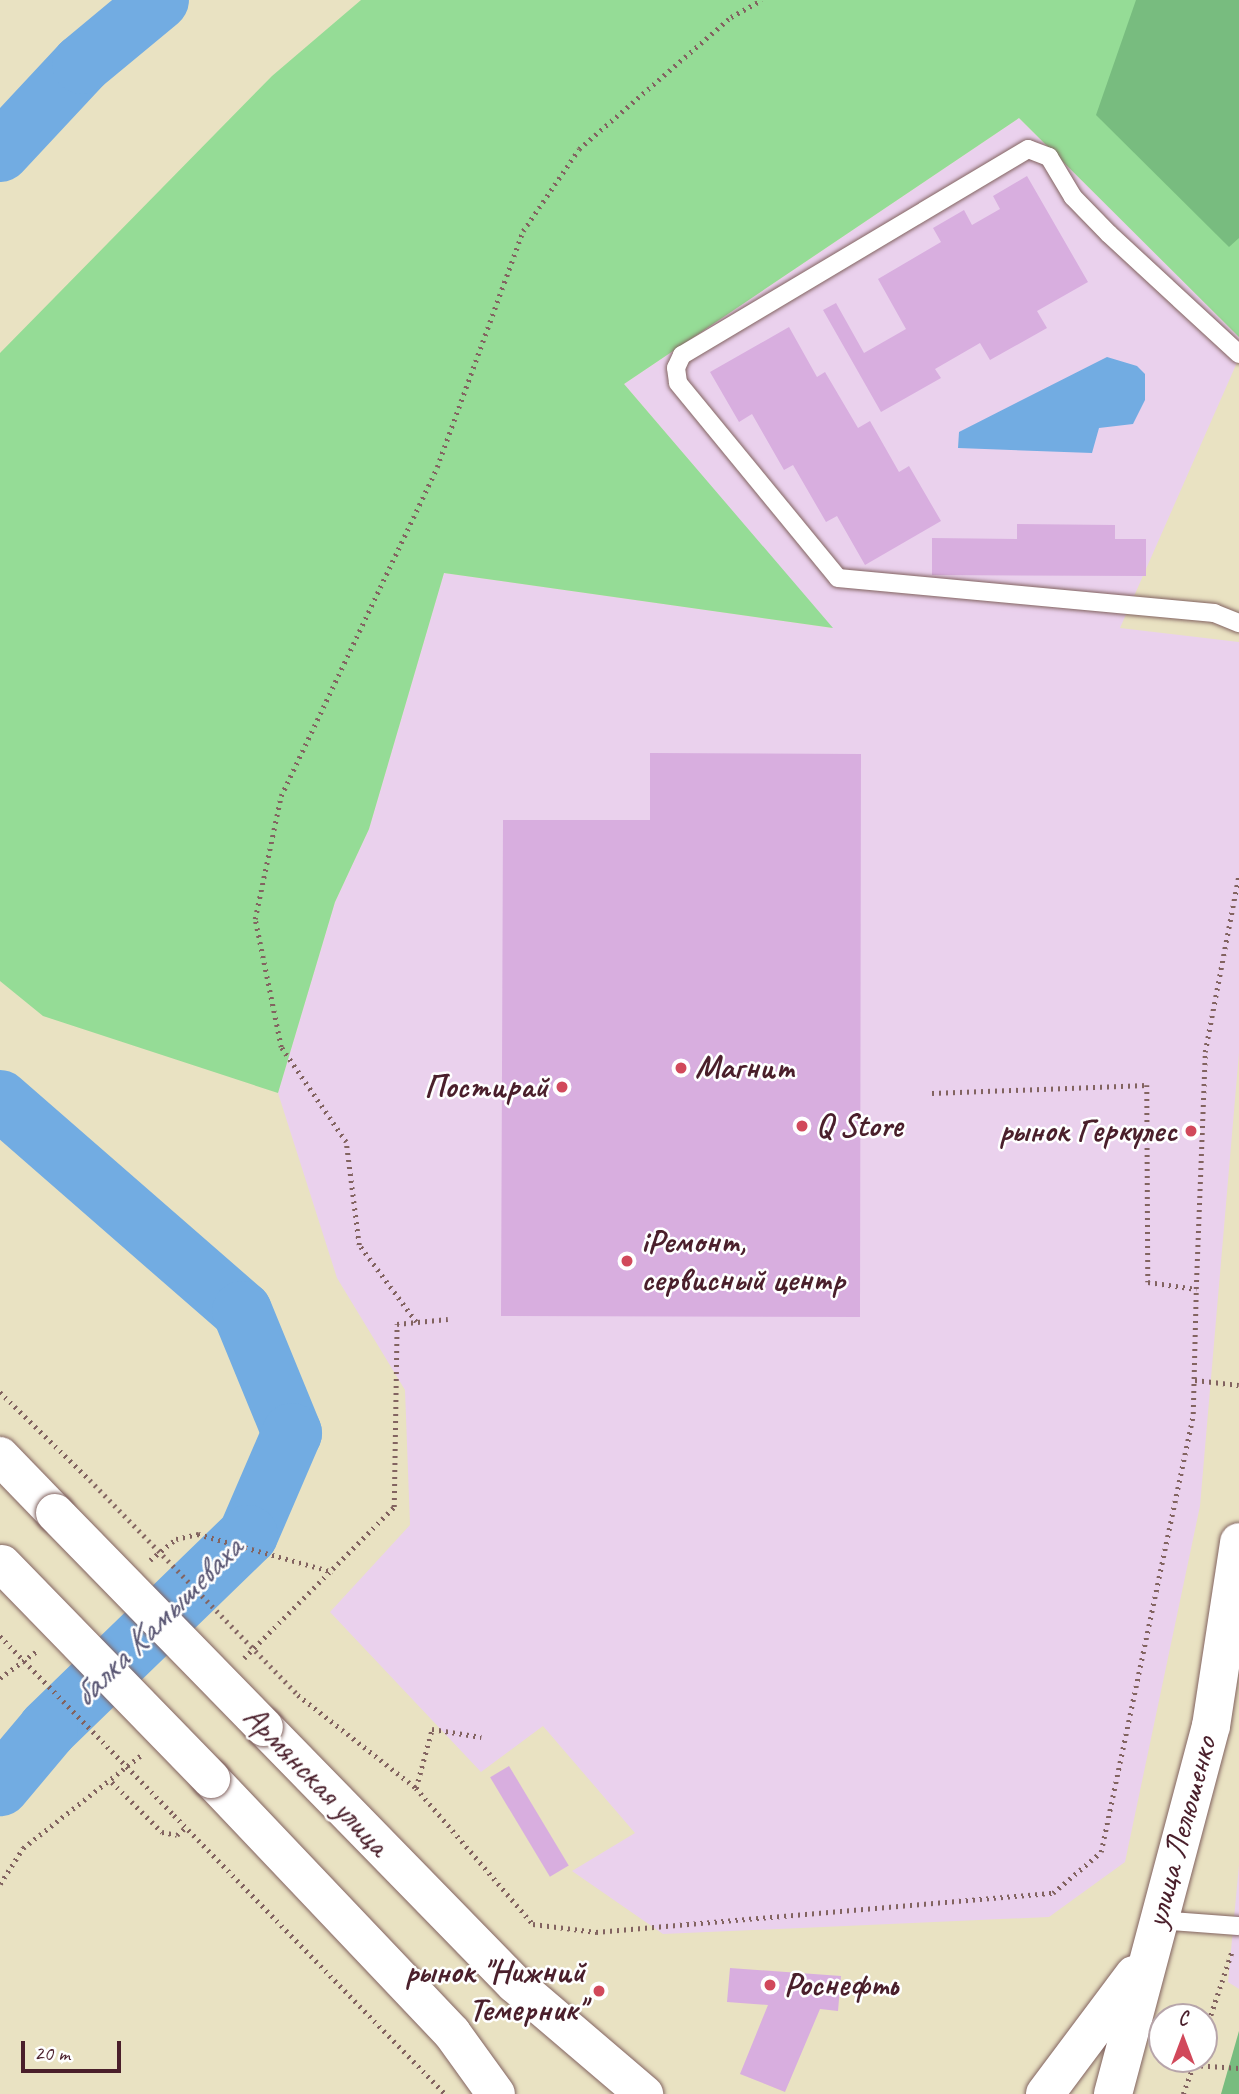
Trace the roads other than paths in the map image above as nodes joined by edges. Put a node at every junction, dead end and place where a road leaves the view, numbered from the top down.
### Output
1 (1239, 354) edge
2 (1239, 623) edge
3 (0, 1456) edge
4 (1239, 1542) edge
5 (1, 1563) edge
6 (1157, 1920) junction
7 (1237, 1935) edge
8 (1148, 1956) junction
9 (496, 2094) edge
10 (644, 2094) edge
11 (1045, 2094) edge
12 (1113, 2094) edge

1 - 2 lane
3 - 10 main road, Армянская улица, bridge
4 - 6 main road, улица Лелюшенко
5 - 9 main road, bridge
6 - 7 lane
6 - 8 main road, улица Лелюшенко
8 - 11 main road
8 - 12 main road, улица Лелюшенко

